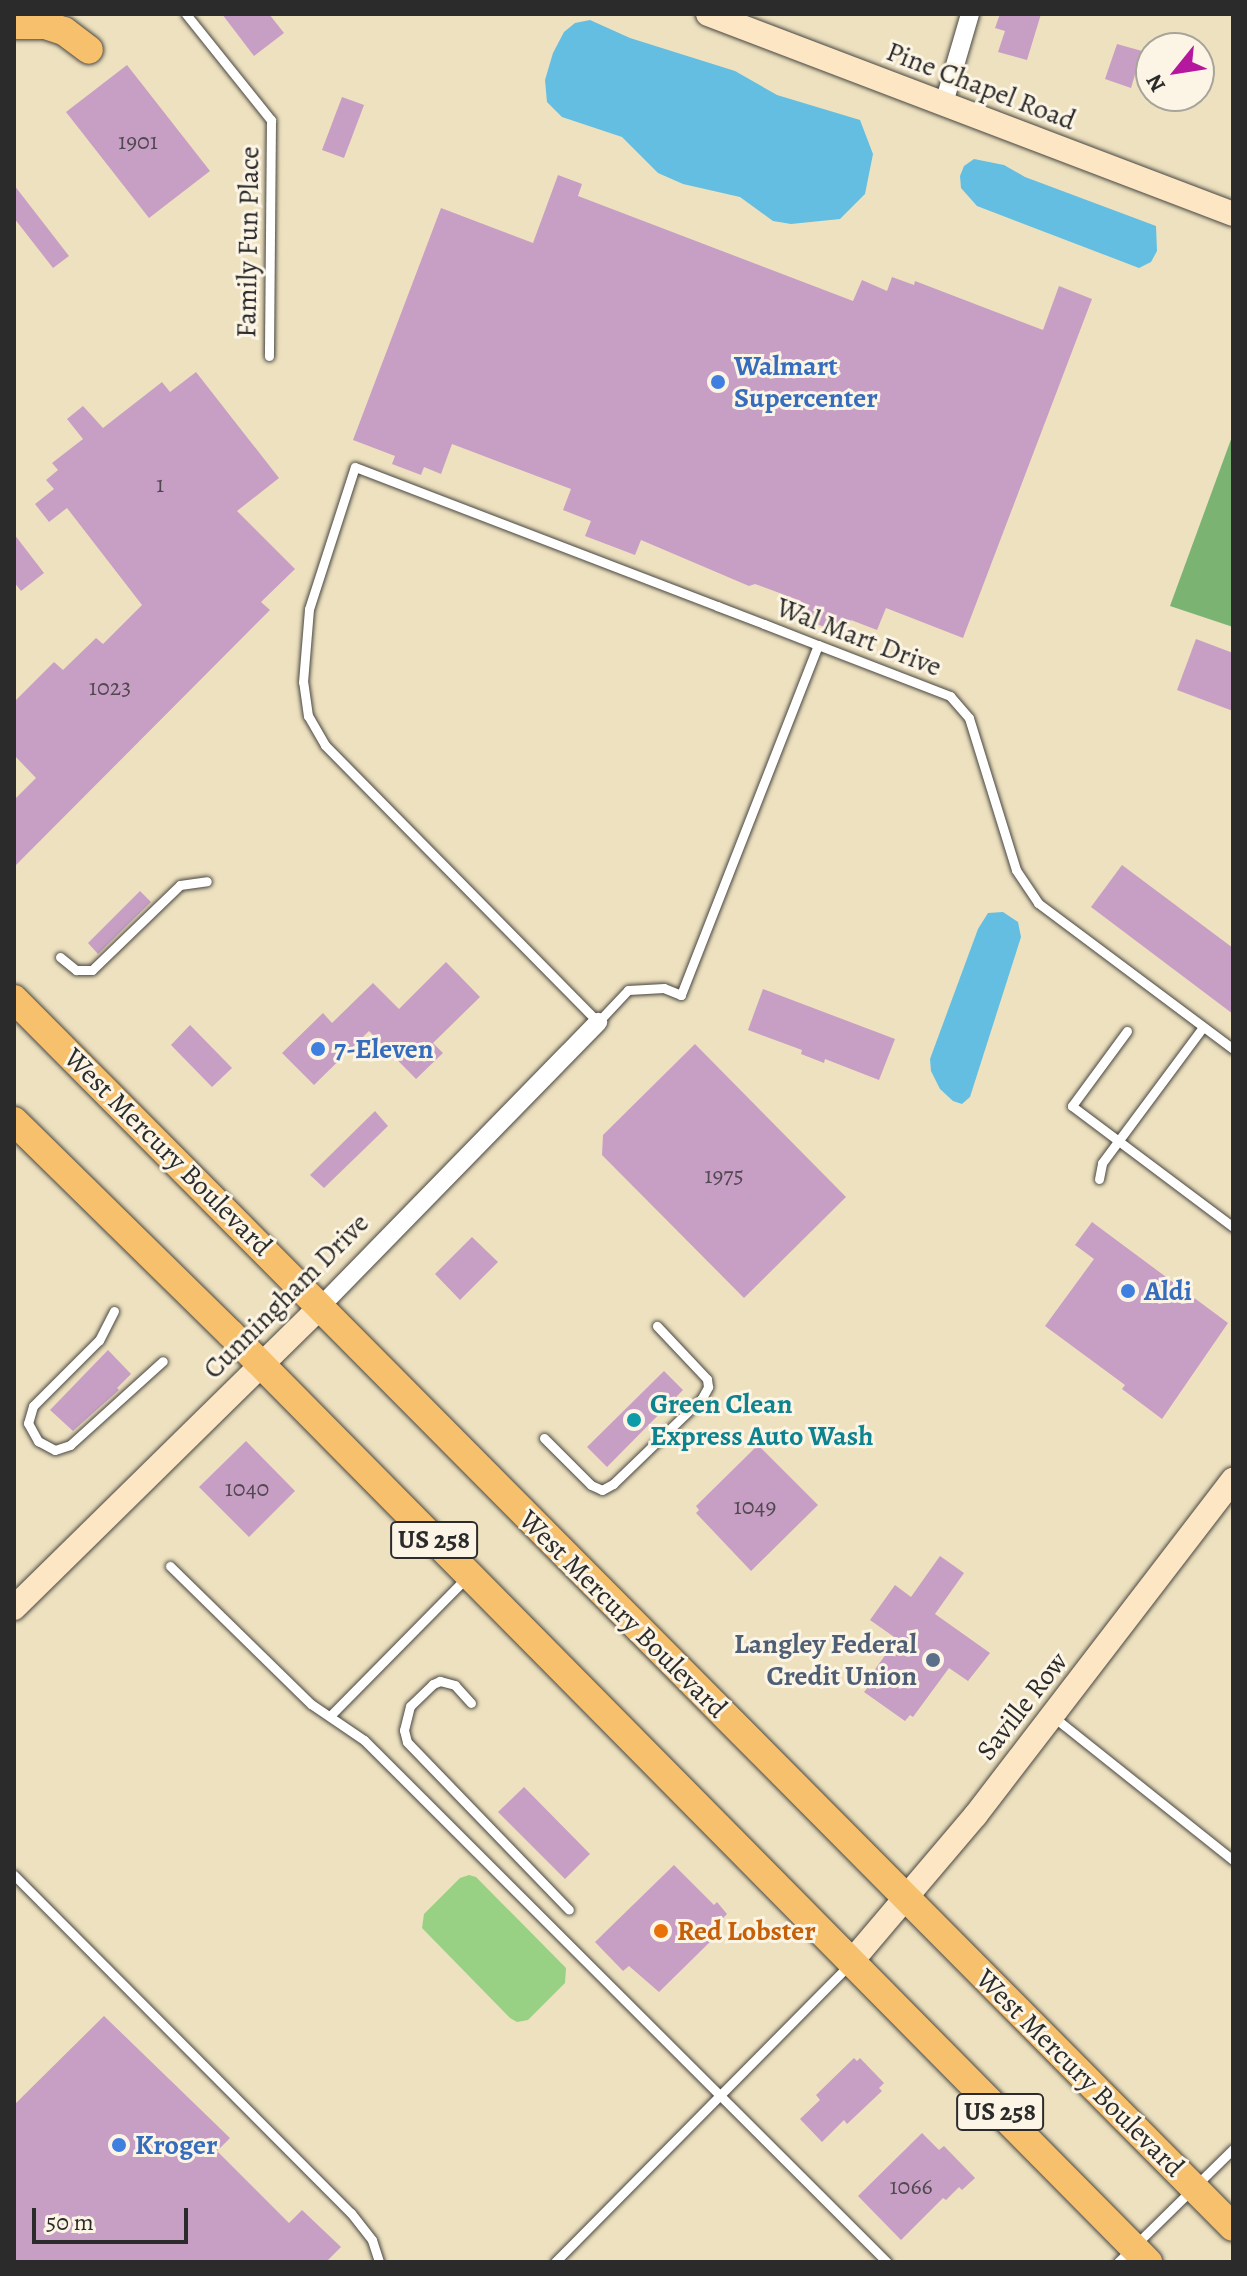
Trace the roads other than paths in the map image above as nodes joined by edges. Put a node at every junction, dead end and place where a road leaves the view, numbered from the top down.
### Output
1 (67, 14) edge
2 (186, 14) edge
3 (708, 14) edge
4 (970, 14) edge
5 (19, 22) edge
6 (944, 103) junction
7 (1233, 214) edge
8 (269, 356) dead end
9 (818, 645) junction
10 (207, 881) dead end
11 (60, 957) dead end
12 (14, 999) edge
13 (598, 1022) junction
14 (1203, 1027) junction
15 (1127, 1031) dead end
16 (1233, 1049) edge
17 (14, 1121) edge
18 (1118, 1141) junction
19 (1099, 1179) dead end
20 (1233, 1227) edge
21 (321, 1306) junction
22 (114, 1311) dead end
23 (657, 1326) dead end
24 (163, 1361) dead end
25 (261, 1365) junction
26 (544, 1438) dead end
27 (1233, 1480) edge
28 (170, 1566) dead end
29 (469, 1576) junction
30 (14, 1608) edge
31 (471, 1703) dead end
32 (1052, 1715) junction
33 (330, 1716) junction
34 (1233, 1860) edge
35 (14, 1875) edge
36 (906, 1900) junction
37 (569, 1910) dead end
38 (851, 1962) junction
39 (723, 2096) junction
40 (1233, 2149) edge
41 (1194, 2188) junction
42 (1233, 2227) edge
43 (1133, 2257) edge
44 (379, 2262) edge
45 (555, 2262) edge
46 (887, 2262) edge

1 - 5 main road
2 - 8 lane, Family Fun Place
3 - 6 street, Pine Chapel Road
4 - 6 street
6 - 7 street, Pine Chapel Road
9 - 13 lane
9 - 13 lane, Wal Mart Drive
9 - 14 lane, Wal Mart Drive
10 - 11 lane
12 - 21 main road, West Mercury Boulevard / US 258
13 - 21 street, Cunningham Drive
14 - 16 lane, Wal Mart Drive
14 - 18 lane
15 - 18 lane
17 - 25 main road, US 258
18 - 19 lane
18 - 20 lane
21 - 25 street, Cunningham Drive
21 - 36 main road, West Mercury Boulevard / US 258
22 - 24 lane
23 - 26 lane
25 - 29 main road, US 258
25 - 30 street, Cunningham Drive
27 - 32 street, Saville Row
28 - 33 lane
29 - 33 lane
29 - 38 main road, US 258
31 - 37 lane
32 - 34 lane
32 - 36 street, Saville Row
33 - 39 lane
35 - 44 lane
36 - 38 street, Saville Row
36 - 41 main road, West Mercury Boulevard / US 258
38 - 39 lane
38 - 43 main road, US 258
39 - 45 lane
39 - 46 lane
40 - 41 lane
41 - 42 main road, West Mercury Boulevard / US 258
41 - 43 lane

